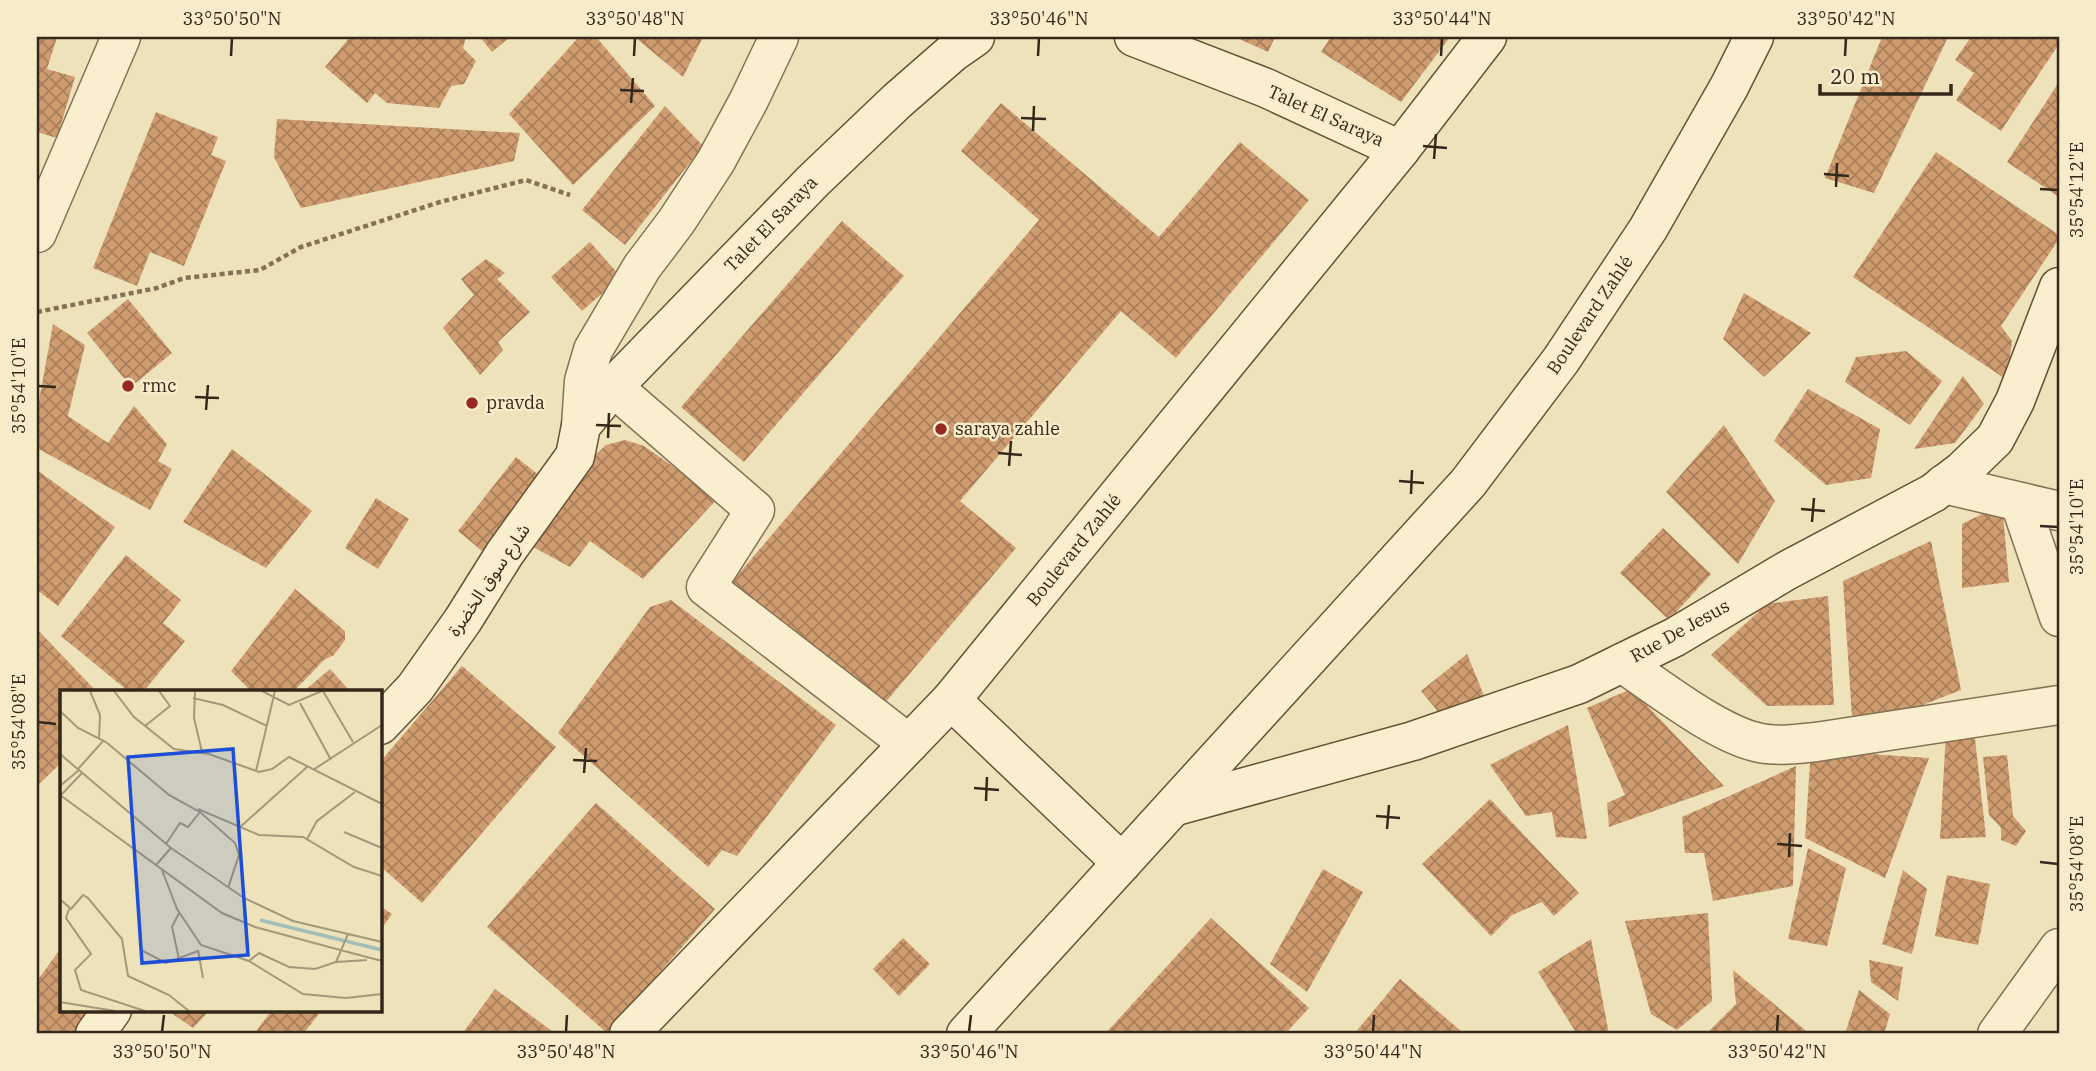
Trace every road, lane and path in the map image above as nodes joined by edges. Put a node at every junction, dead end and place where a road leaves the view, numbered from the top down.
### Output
1 (121, 37) edge
2 (779, 37) edge
3 (975, 37) edge
4 (1134, 37) edge
5 (1487, 37) edge
6 (1754, 37) edge
7 (1400, 150) junction
8 (570, 195) dead end
9 (37, 233) edge
10 (2059, 287) edge
11 (37, 312) edge
12 (613, 387) junction
13 (581, 426) junction
14 (1944, 484) junction
15 (2020, 503) junction
16 (2059, 511) edge
17 (2059, 617) edge
18 (1622, 663) junction
19 (951, 700) junction
20 (2059, 705) edge
21 (382, 723) edge
22 (909, 744) junction
23 (1176, 806) junction
24 (1122, 863) junction
25 (2059, 948) edge
26 (111, 1012) edge
27 (95, 1034) edge
28 (629, 1034) edge
29 (966, 1034) edge
30 (1997, 1034) edge

1 - 9 street
2 - 13 street
3 - 12 street, Talet El Saraya
4 - 7 street, Talet El Saraya
5 - 7 street, Boulevard Zahlé
6 - 23 street, Boulevard Zahlé
7 - 19 street, Boulevard Zahlé
8 - 11 path
10 - 14 street, Rue De Jesus
12 - 13 street, Talet El Saraya
12 - 22 street
13 - 21 street, شارع سوق الخضرة
14 - 15 street
14 - 18 street, Rue De Jesus
15 - 16 street
15 - 17 street
18 - 20 street
18 - 23 street, Rue De Jesus
19 - 22 street, Boulevard Zahlé
19 - 24 street
22 - 28 street, Boulevard Zahlé
23 - 24 street, Boulevard Zahlé
24 - 29 street, Boulevard Zahlé
25 - 30 street
26 - 27 street

